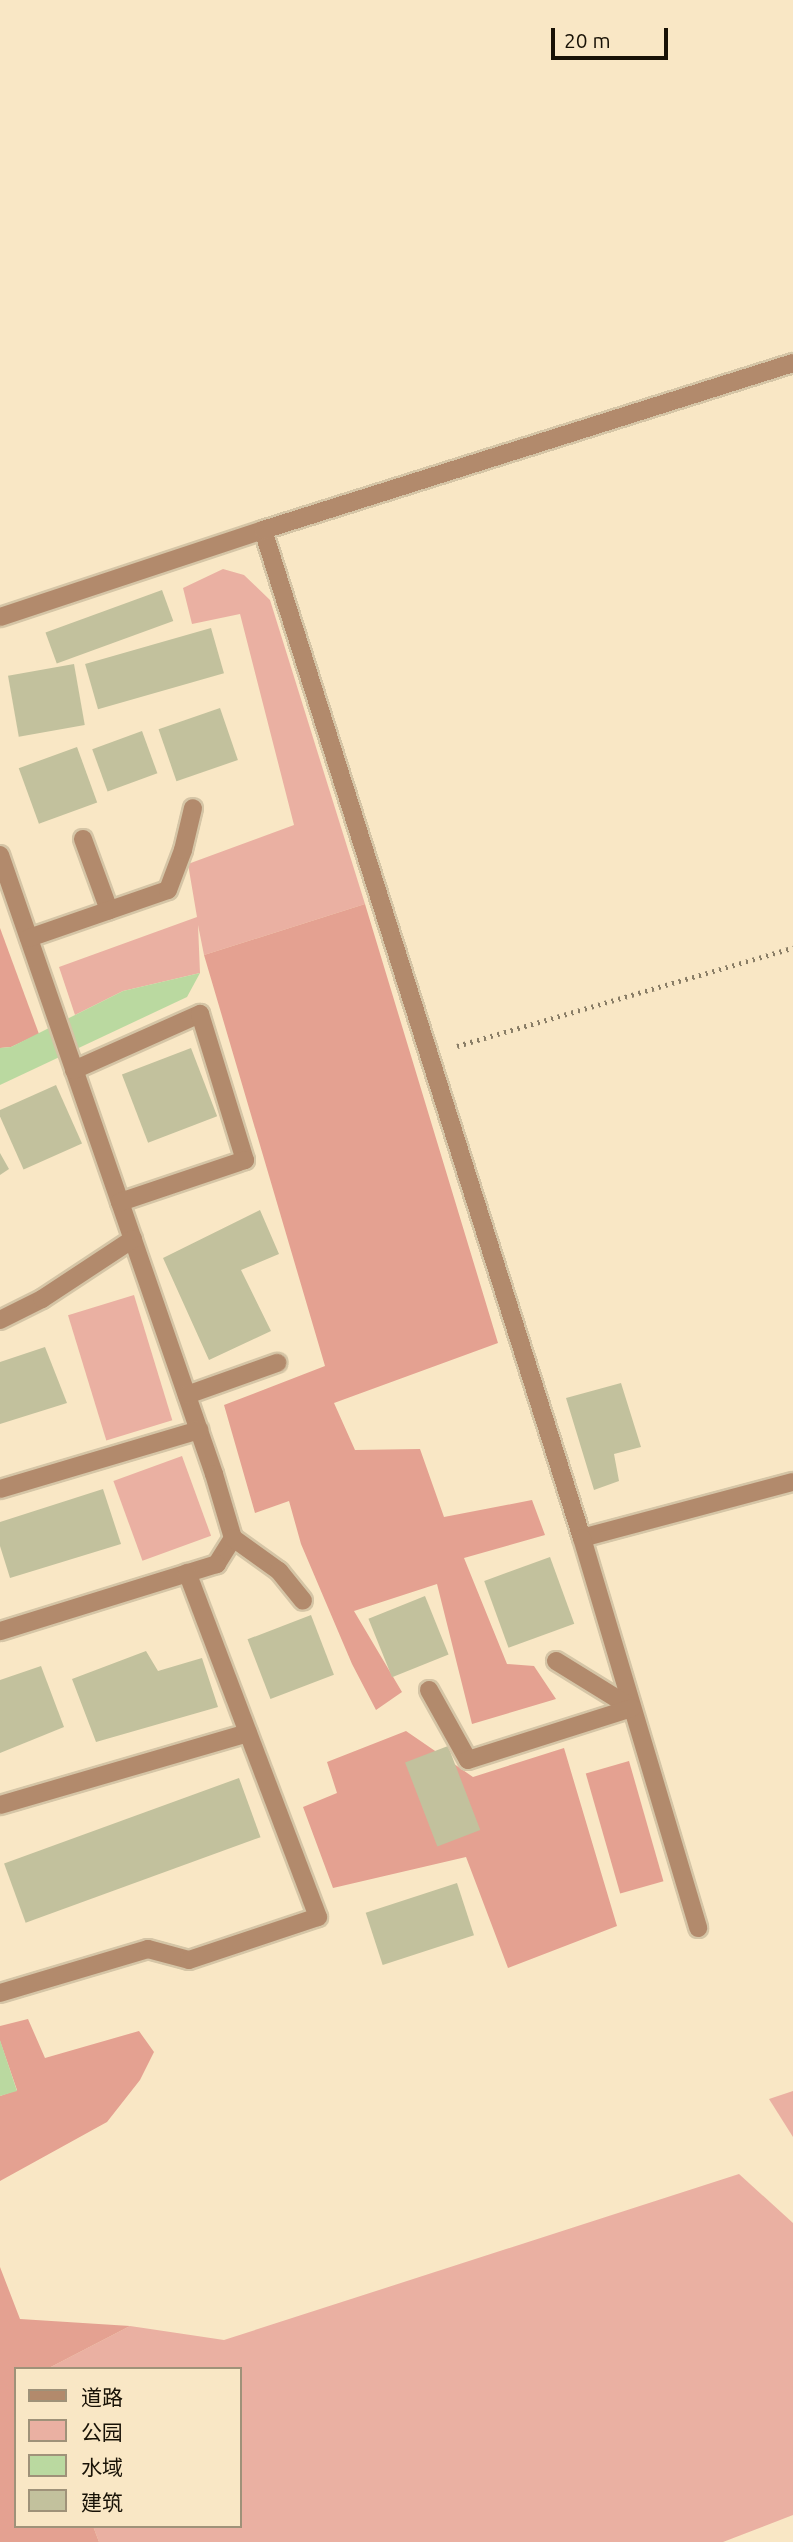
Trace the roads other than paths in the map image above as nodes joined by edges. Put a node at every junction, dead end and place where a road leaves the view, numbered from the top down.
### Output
1 (793, 363) edge
2 (263, 530) junction
3 (0, 617) edge
4 (193, 808) dead end
5 (83, 839) dead end
6 (0, 855) edge
7 (109, 910) junction
8 (29, 938) junction
9 (74, 1070) junction
10 (120, 1202) junction
11 (133, 1239) junction
12 (0, 1320) edge
13 (277, 1363) dead end
14 (187, 1395) junction
15 (199, 1430) junction
16 (793, 1482) edge
17 (0, 1489) edge
18 (233, 1538) junction
19 (582, 1538) junction
20 (187, 1573) junction
21 (303, 1601) dead end
22 (0, 1631) edge
23 (556, 1661) dead end
24 (429, 1690) dead end
25 (632, 1708) junction
26 (247, 1733) junction
27 (0, 1805) edge
28 (698, 1928) dead end
29 (0, 1993) edge

1 - 2 street
2 - 3 street
2 - 19 street
4 - 7 street
5 - 7 street
6 - 8 street
7 - 8 street
8 - 9 street
9 - 10 street
9 - 10 street
10 - 11 street
11 - 12 street
11 - 14 street
13 - 14 street
14 - 15 street
15 - 17 street
15 - 18 street
16 - 19 street
18 - 20 street
18 - 21 street
19 - 25 street
20 - 22 street
20 - 26 street
23 - 25 street
24 - 25 street
25 - 28 street
26 - 27 street
26 - 29 street

